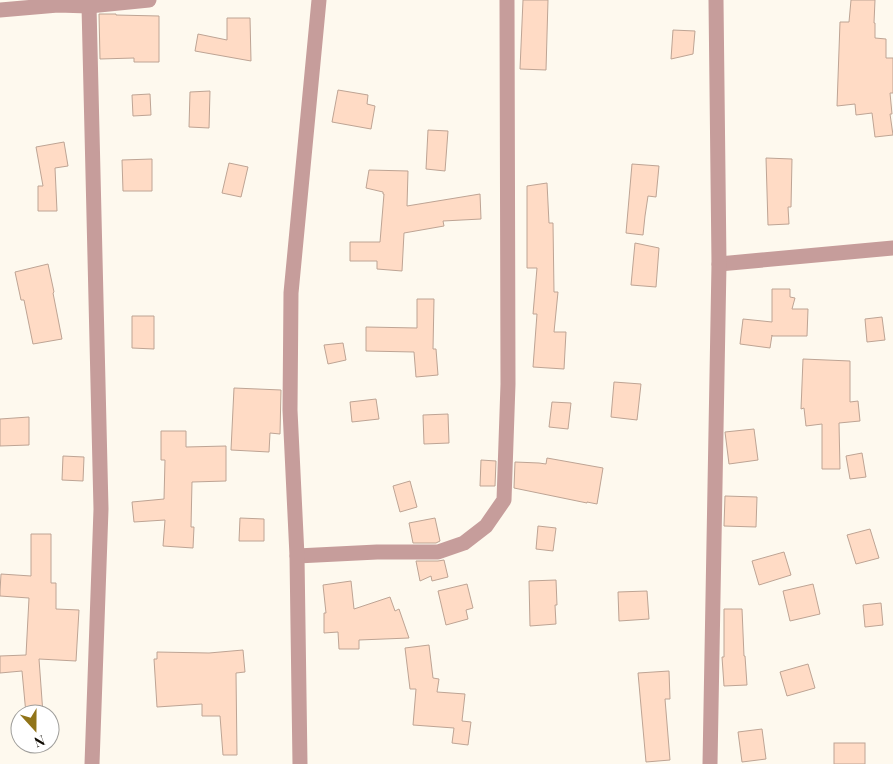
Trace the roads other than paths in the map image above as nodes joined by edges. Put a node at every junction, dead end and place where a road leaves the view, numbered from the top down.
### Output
1 (149, 0) edge
2 (319, 0) edge
3 (507, 0) edge
4 (716, 0) edge
5 (58, 3) edge
6 (89, 6) junction
7 (0, 10) edge
8 (893, 248) edge
9 (719, 264) junction
10 (297, 556) junction
11 (92, 764) edge
12 (300, 764) edge
13 (710, 764) edge

1 - 6 street
2 - 10 street
3 - 10 street
4 - 9 street
5 - 6 street
5 - 7 street
6 - 11 street
8 - 9 street
9 - 13 street
10 - 12 street

